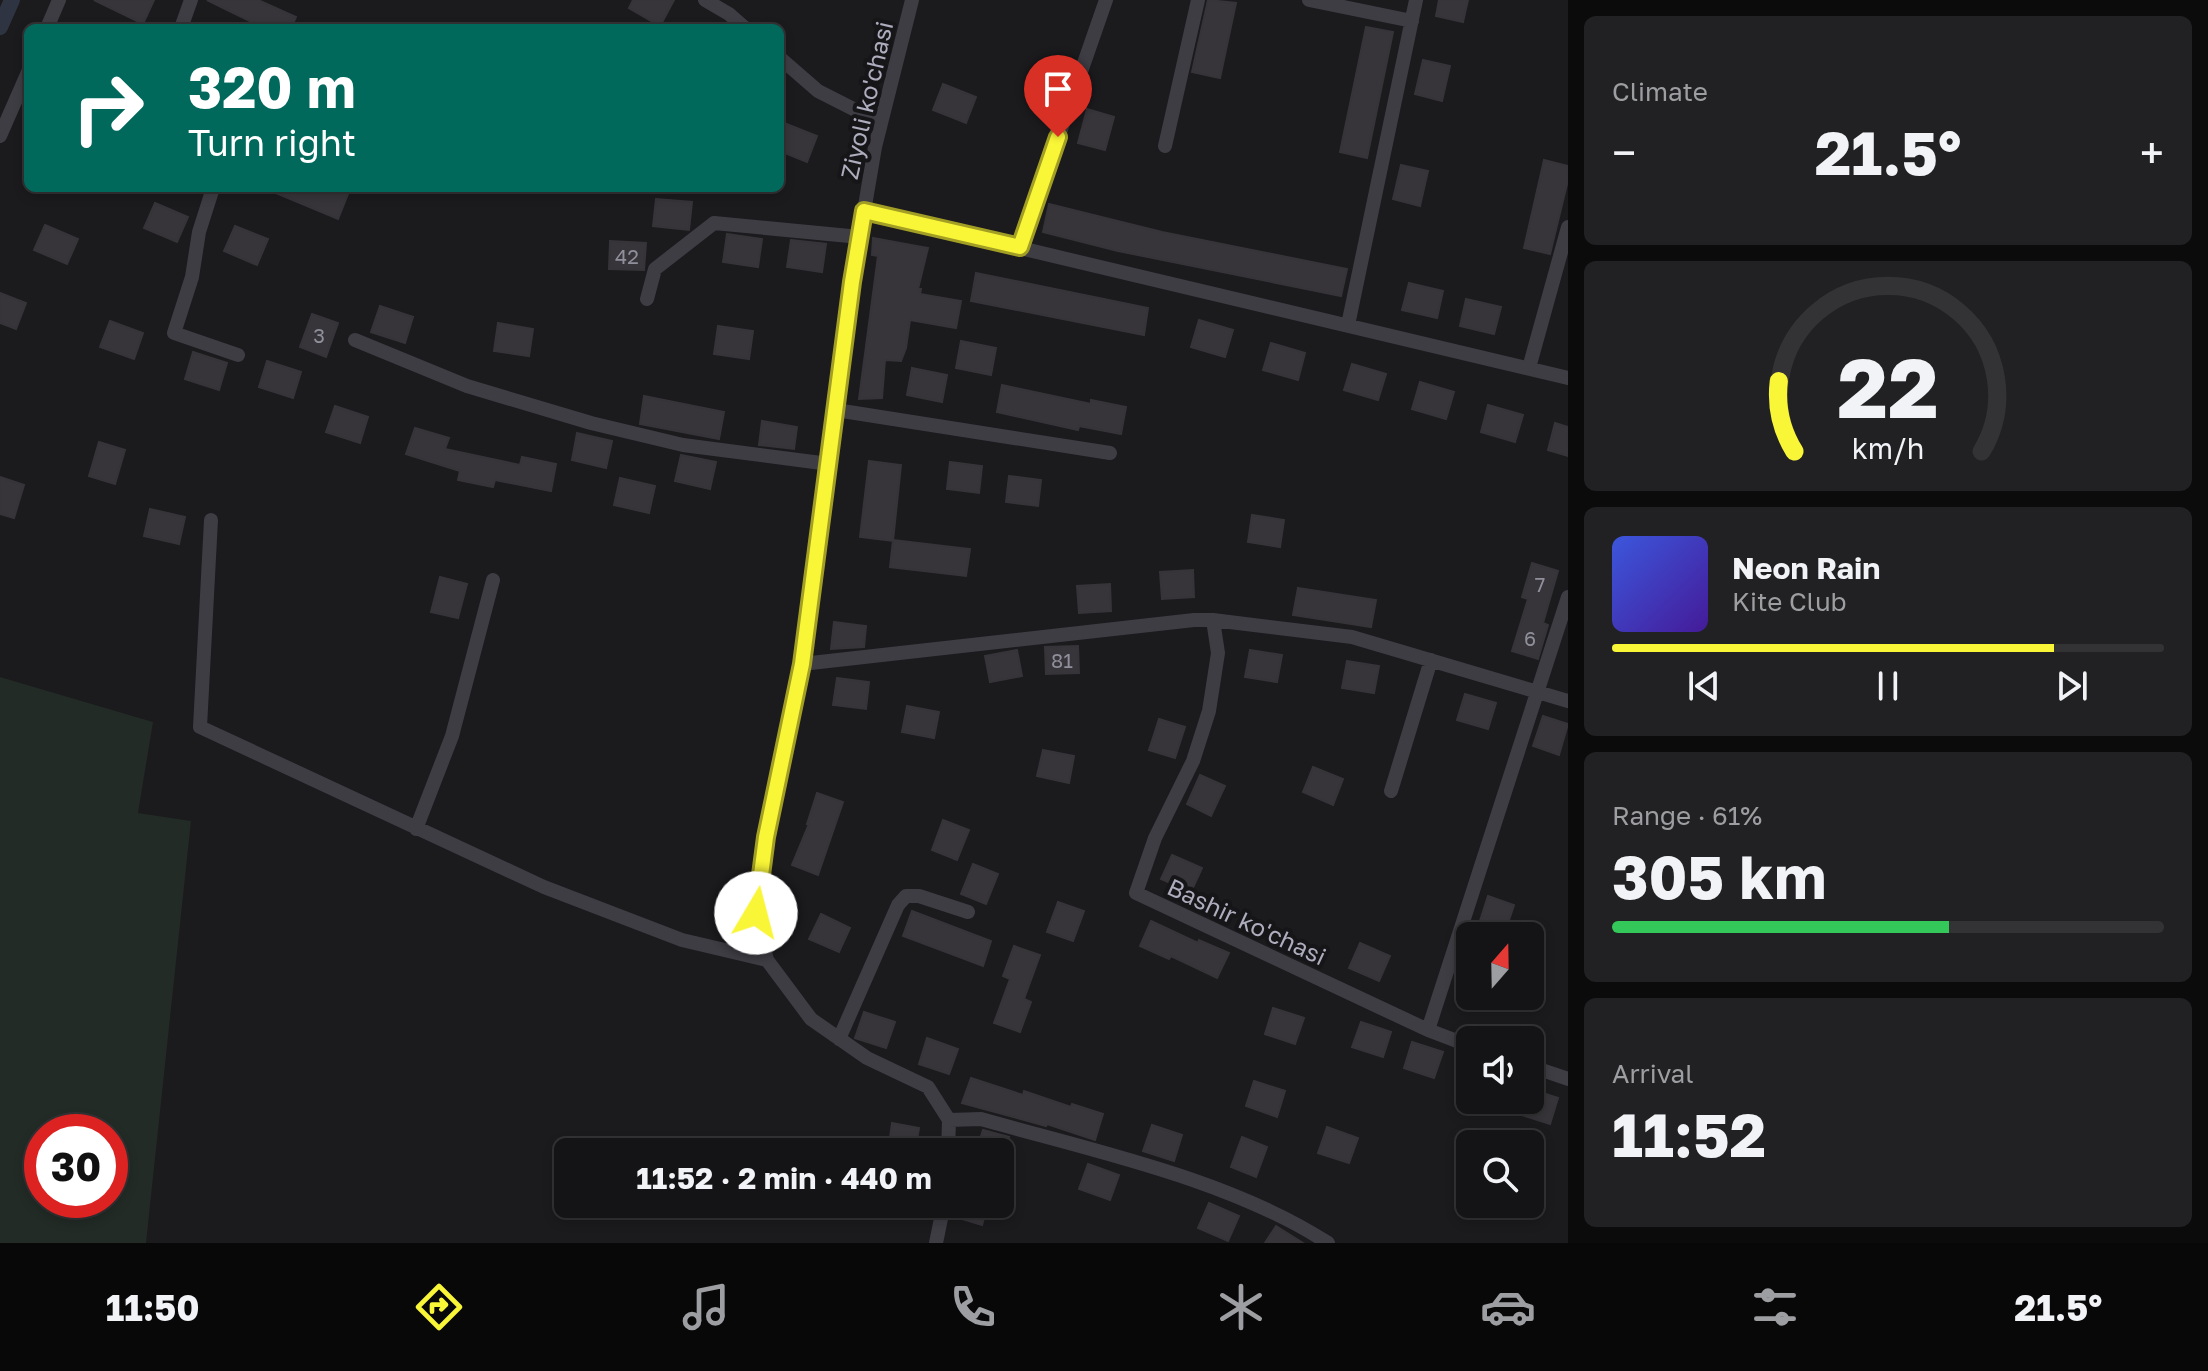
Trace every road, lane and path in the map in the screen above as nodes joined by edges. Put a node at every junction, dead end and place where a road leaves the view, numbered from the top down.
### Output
1 (59, 0) edge
2 (191, 0) edge
3 (705, 0) edge
4 (912, 0) edge
5 (1106, 0) edge
6 (1198, 0) edge
7 (1309, 0) edge
8 (1416, 0) edge
9 (1412, 21) junction
10 (49, 24) edge
11 (182, 24) edge
12 (740, 24) edge
13 (784, 61) edge
14 (24, 81) edge
15 (881, 123) junction
16 (0, 136) edge
17 (1165, 146) dead end
18 (212, 192) edge
19 (864, 211) junction
20 (1568, 227) edge
21 (860, 237) junction
22 (1020, 247) junction
23 (647, 299) dead end
24 (1348, 325) junction
25 (355, 340) dead end
26 (238, 355) dead end
27 (1529, 368) junction
28 (1568, 378) edge
29 (836, 410) junction
30 (1110, 453) dead end
31 (829, 464) junction
32 (211, 520) dead end
33 (493, 580) dead end
34 (1568, 597) edge
35 (1213, 620) junction
36 (1431, 660) junction
37 (802, 664) junction
38 (1539, 691) junction
39 (1568, 701) edge
40 (1391, 791) dead end
41 (416, 829) junction
42 (968, 912) dead end
43 (767, 960) junction
44 (1428, 1030) junction
45 (839, 1039) junction
46 (1456, 1041) edge
47 (1544, 1071) edge
48 (1568, 1079) edge
49 (949, 1120) junction
50 (948, 1138) edge
51 (941, 1218) edge
52 (936, 1243) edge
53 (1328, 1243) edge

1 - 10 street
2 - 11 street
3 - 12 street
4 - 15 street, Ziyoli ko'chasi
5 - 22 street
6 - 17 street
7 - 9 street
8 - 9 street
9 - 24 street
13 - 15 street
14 - 16 street
15 - 19 street, Ziyoli ko'chasi
18 - 26 street
19 - 21 street, Ziyoli ko'chasi
19 - 22 street
20 - 27 street
21 - 23 street
21 - 29 street, Ziyoli ko'chasi
22 - 24 street
24 - 27 street
25 - 31 street
27 - 28 street
29 - 30 street
29 - 31 street, Ziyoli ko'chasi
31 - 37 street, Ziyoli ko'chasi
32 - 41 street
33 - 41 street
34 - 38 street
35 - 36 street
35 - 37 street
35 - 44 street, Bashir ko'chasi
36 - 38 street
36 - 40 street
37 - 43 street, Ziyoli ko'chasi
38 - 39 street
38 - 44 street
41 - 43 street
42 - 45 street
43 - 45 street, Ziyoli ko'chasi
44 - 46 street, Bashir ko'chasi
45 - 49 street, Ziyoli ko'chasi
47 - 48 street
49 - 50 street
49 - 53 street
51 - 52 street

